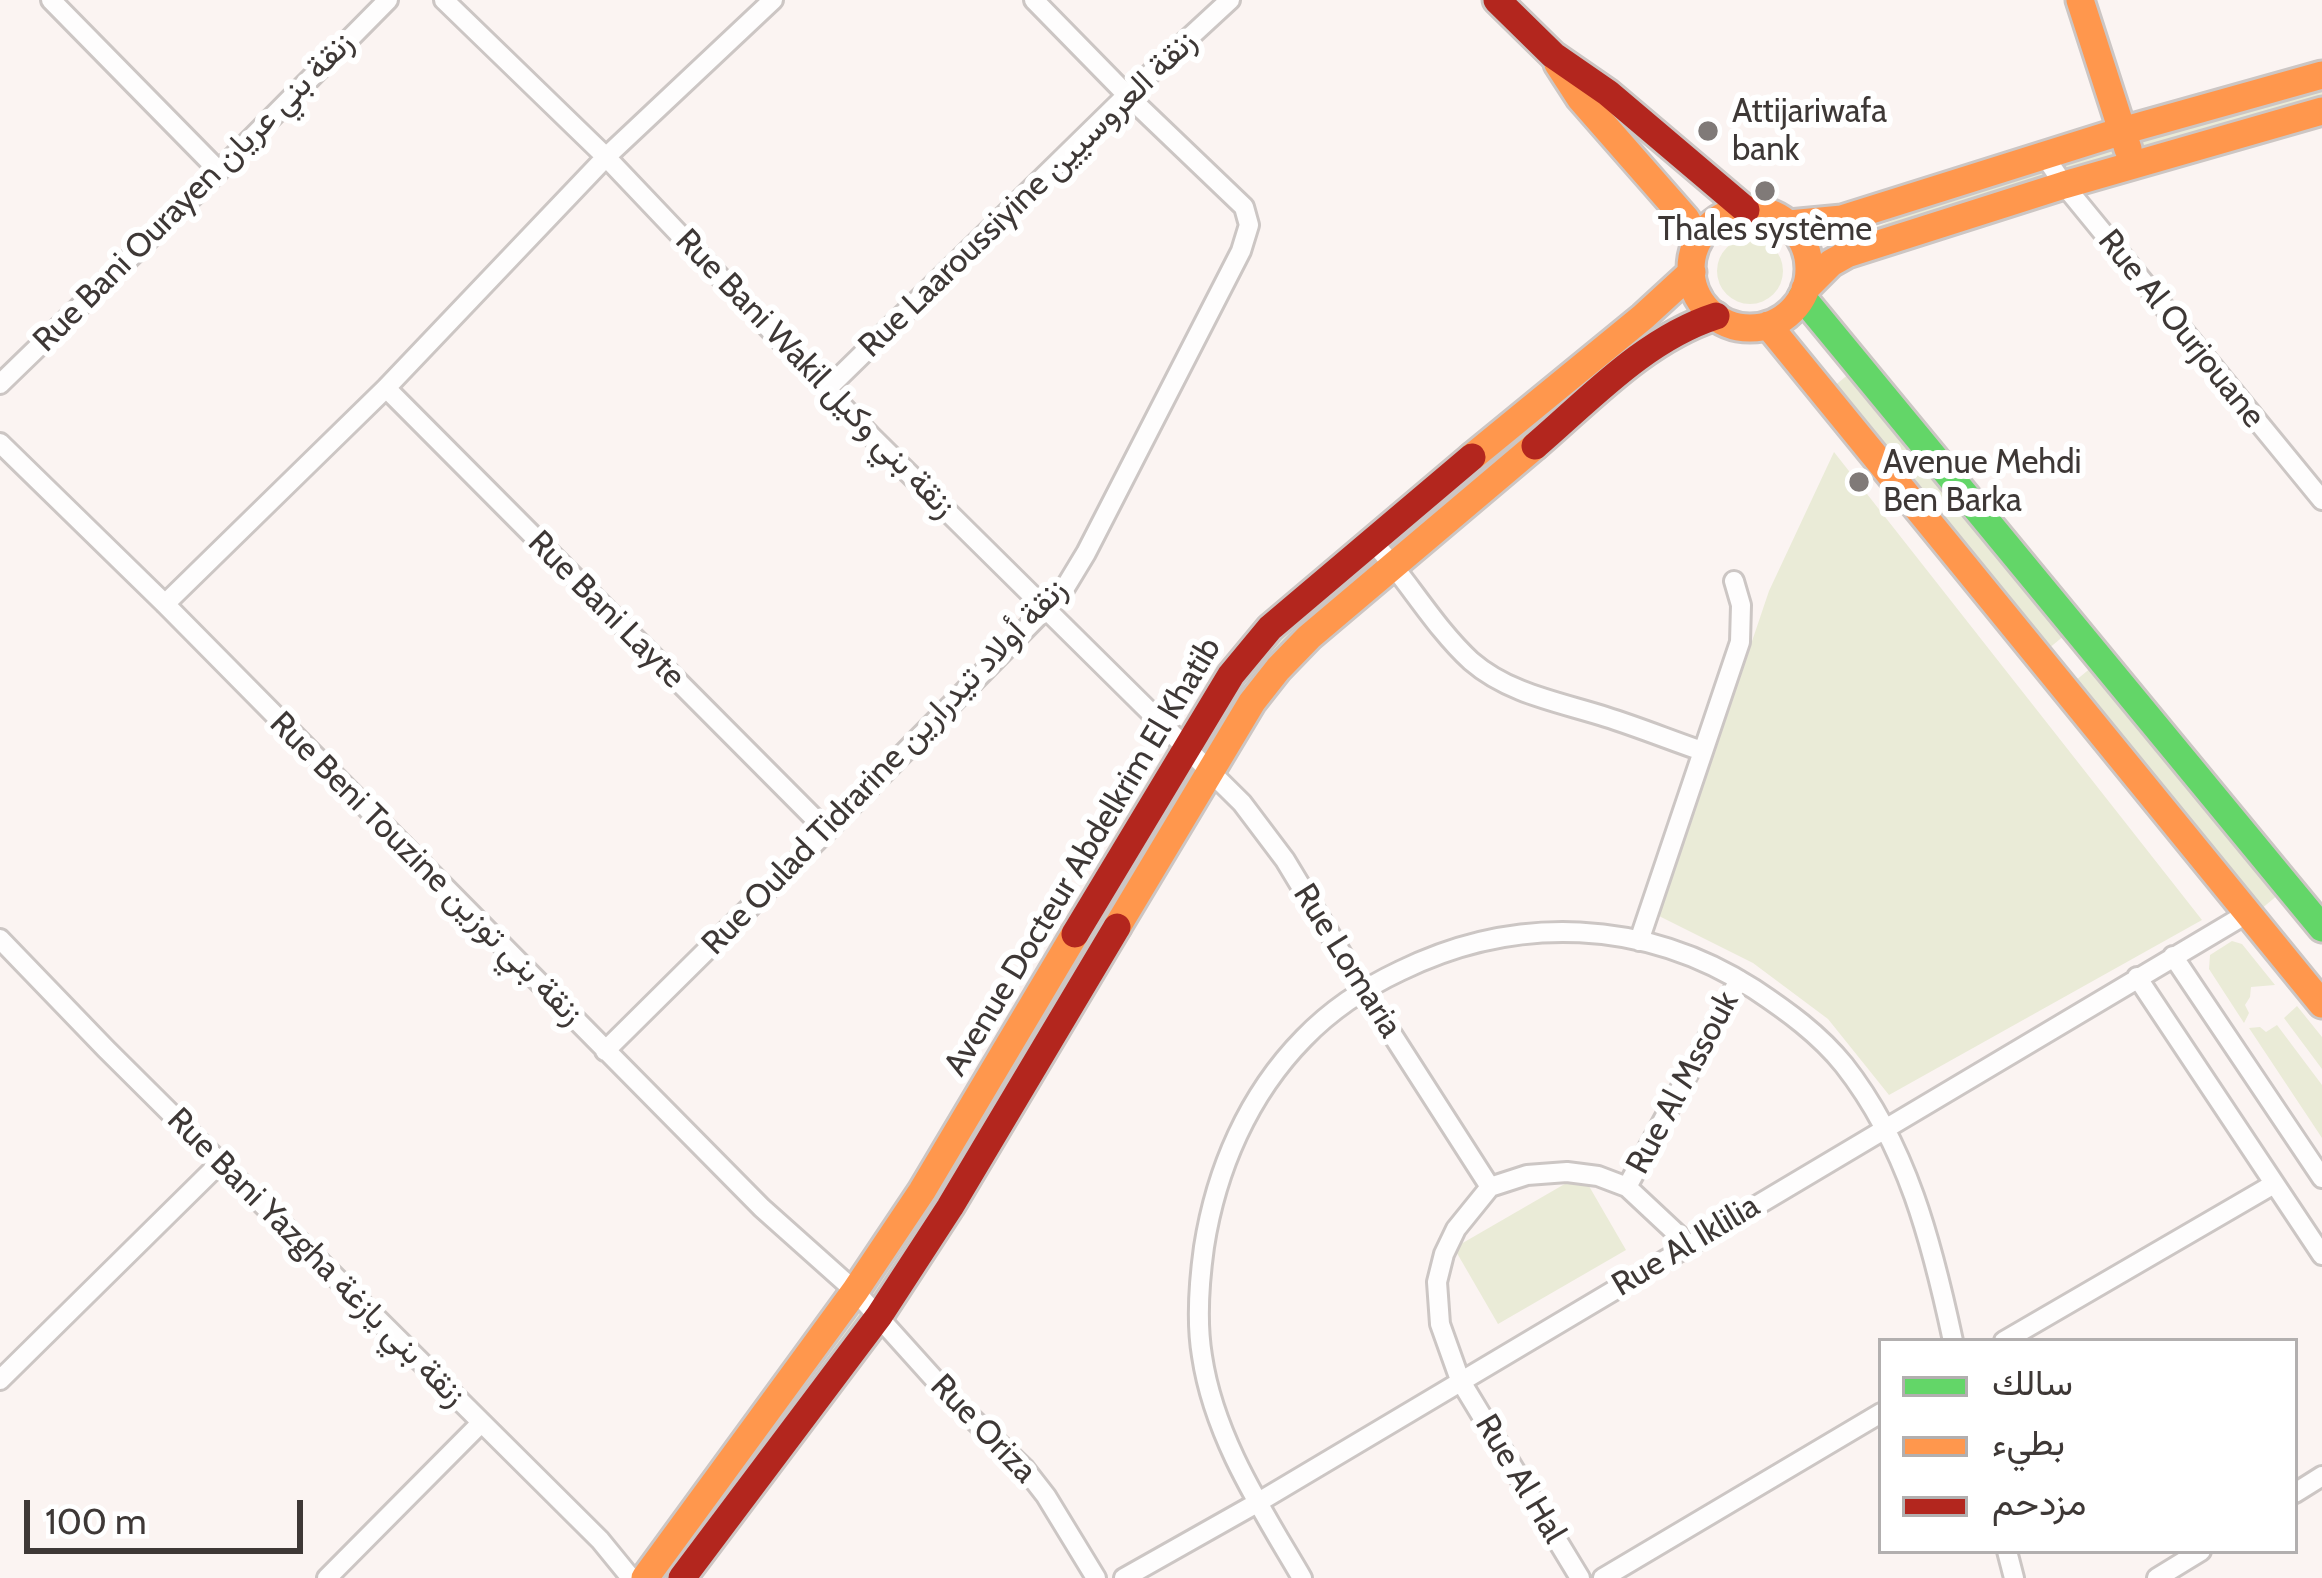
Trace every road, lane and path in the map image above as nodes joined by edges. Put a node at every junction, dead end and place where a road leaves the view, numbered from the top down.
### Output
1 (51, 0) edge
2 (388, 0) edge
3 (444, 0) edge
4 (773, 0) edge
5 (1034, 0) edge
6 (1230, 0) edge
7 (1497, 0) edge
8 (2080, 0) edge
9 (1553, 55) junction
10 (2322, 75) edge
11 (1127, 95) junction
12 (2322, 111) edge
13 (2122, 131) junction
14 (2044, 155) junction
15 (606, 158) junction
16 (2133, 165) junction
17 (219, 171) junction
18 (2064, 185) junction
19 (1745, 210) junction
20 (1789, 224) junction
21 (1698, 241) junction
22 (1691, 272) junction
23 (1804, 293) junction
24 (1716, 316) junction
25 (1768, 325) junction
26 (0, 383) edge
27 (386, 388) junction
28 (827, 389) junction
29 (0, 443) edge
30 (2322, 500) edge
31 (1371, 541) junction
32 (1395, 566) junction
33 (1734, 581) dead end
34 (164, 604) junction
35 (1047, 609) junction
36 (1186, 747) junction
37 (1702, 751) junction
38 (1211, 771) junction
39 (827, 831) junction
40 (2248, 913) junction
41 (2322, 928) edge
42 (0, 939) edge
43 (1639, 940) junction
44 (2173, 956) junction
45 (2138, 976) junction
46 (1739, 980) junction
47 (1363, 989) junction
48 (2322, 1004) edge
49 (605, 1051) junction
50 (1886, 1127) junction
51 (220, 1163) junction
52 (2322, 1178) edge
53 (2274, 1184) junction
54 (1490, 1187) junction
55 (1628, 1187) junction
56 (1689, 1245) junction
57 (2322, 1255) edge
58 (855, 1291) junction
59 (879, 1316) junction
60 (1951, 1338) edge
61 (2009, 1338) edge
62 (0, 1380) edge
63 (1460, 1380) junction
64 (1878, 1415) edge
65 (481, 1424) junction
66 (1258, 1502) junction
67 (2196, 1554) edge
68 (328, 1578) edge
69 (631, 1578) edge
70 (645, 1578) edge
71 (682, 1578) edge
72 (1096, 1578) edge
73 (1124, 1578) edge
74 (1301, 1578) edge
75 (1580, 1578) edge
76 (1604, 1578) edge
77 (2157, 1578) edge

1 - 17 street
2 - 17 street, Rue Bani Ourayen زنقة بني عريان
3 - 15 street, Rue Bani Wakil زنقة بني وكيل
4 - 15 street
5 - 11 street, Rue Oulad Tidrarine زنقة أولاد تيدرارين
6 - 11 street, Rue Laaroussiyine زنقة العروسيين
7 - 9 main road
8 - 13 main road
9 - 19 main road
9 - 21 main road
10 - 13 main road
11 - 28 street, Rue Laaroussiyine زنقة العروسيين
11 - 35 street, Rue Oulad Tidrarine زنقة أولاد تيدرارين
12 - 16 main road
13 - 14 main road
13 - 16 main road
14 - 18 street, Rue Al Ourjouane
14 - 20 main road
15 - 27 street
15 - 28 street, Rue Bani Wakil زنقة بني وكيل
16 - 18 main road
17 - 26 street, Rue Bani Ourayen زنقة بني عريان
18 - 23 main road
18 - 30 street, Rue Al Ourjouane
19 - 20 main road
19 - 21 main road
20 - 23 main road
21 - 22 main road
22 - 24 main road
22 - 31 main road, Avenue Docteur Abdelkrim El Khatib
23 - 25 main road
23 - 41 main road
24 - 25 main road
24 - 32 main road, Avenue Docteur Abdelkrim El Khatib
25 - 40 main road
27 - 34 street
27 - 39 street, Rue Bani Layte
28 - 35 street, Rue Bani Wakil زنقة بني وكيل
29 - 34 street, Rue Beni Touzine زنقة بني توزين
31 - 32 street
31 - 36 main road, Avenue Docteur Abdelkrim El Khatib
32 - 37 street
32 - 38 main road, Avenue Docteur Abdelkrim El Khatib
33 - 37 street
34 - 49 street, Rue Beni Touzine زنقة بني توزين
35 - 36 street, Rue Bani Wakil زنقة بني وكيل
35 - 39 street, Rue Oulad Tidrarine زنقة أولاد تيدرارين
36 - 38 street, Rue Lomaria
36 - 58 main road, Avenue Docteur Abdelkrim El Khatib
37 - 43 street
38 - 47 street, Rue Lomaria
38 - 59 main road, Avenue Docteur Abdelkrim El Khatib
39 - 49 street, Rue Oulad Tidrarine زنقة أولاد تيدرارين
40 - 44 street, Rue Al Iklilia
40 - 48 main road
42 - 51 street, Rue Bani Yazgha زنقة بني يازغة
43 - 46 street
43 - 47 street
44 - 45 street, Rue Al Iklilia
44 - 52 street
45 - 50 street, Rue Al Iklilia
45 - 53 street
46 - 50 street
46 - 55 street, Rue Al Mssouk
47 - 54 street, Rue Lomaria
47 - 66 street
49 - 58 street, Rue Beni Touzine زنقة بني توزين
50 - 56 street, Rue Al Iklilia
50 - 60 street
51 - 62 street
51 - 65 street, Rue Bani Yazgha زنقة بني يازغة
53 - 57 street
53 - 61 street
54 - 55 street
54 - 63 street
55 - 56 street
56 - 63 street, Rue Al Iklilia
58 - 59 street, Rue Oriza
58 - 70 main road, Avenue Docteur Abdelkrim El Khatib
59 - 71 main road, Avenue Docteur Abdelkrim El Khatib
59 - 72 street, Rue Oriza
63 - 66 street, Rue Al Iklilia
63 - 75 street, Rue Al Hal
64 - 76 street
65 - 68 street
65 - 69 street, Rue Bani Yazgha زنقة بني يازغة
66 - 73 street, Rue Al Iklilia
66 - 74 street
67 - 77 street

